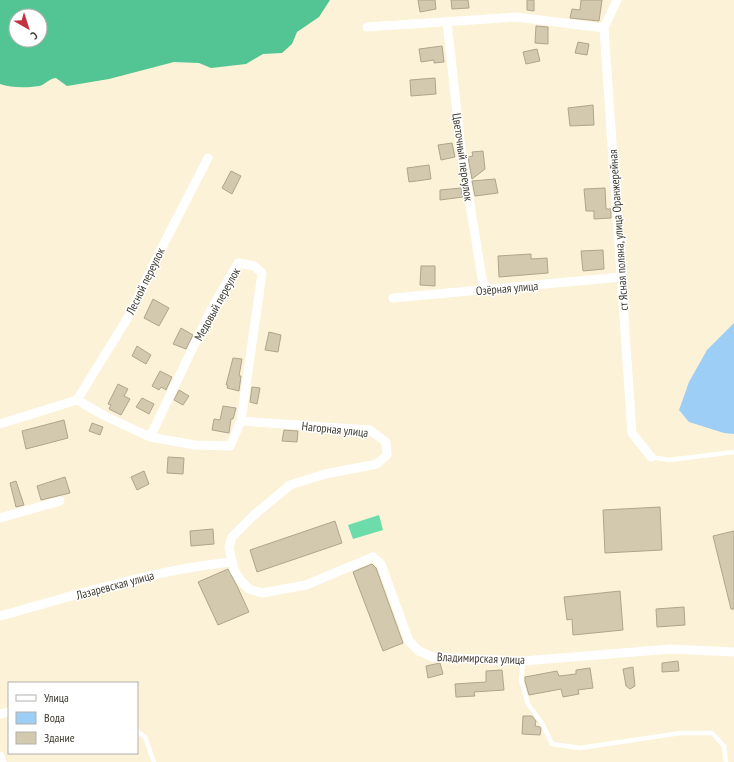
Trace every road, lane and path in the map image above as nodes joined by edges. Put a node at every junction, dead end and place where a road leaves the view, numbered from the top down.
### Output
1 (617, 0) edge
2 (447, 22) junction
3 (367, 27) dead end
4 (604, 28) junction
5 (208, 158) dead end
6 (621, 277) junction
7 (489, 289) junction
8 (393, 298) dead end
9 (77, 400) junction
10 (241, 421) junction
11 (0, 424) edge
12 (150, 437) junction
13 (734, 452) edge
14 (651, 457) joint
15 (60, 501) dead end
16 (0, 518) edge
17 (231, 562) junction
18 (249, 589) joint
19 (0, 616) edge
20 (734, 652) edge
21 (522, 661) junction
22 (138, 732) edge
23 (0, 756) edge
24 (2, 762) edge
25 (154, 762) edge
26 (726, 762) edge

1 - 4 street, ст Ясная поляна, улица Оранжерейная
2 - 3 street
2 - 4 street
2 - 7 street, Цветочный переулок
4 - 6 street, ст Ясная поляна, улица Оранжерейная
5 - 9 street, Лесной переулок
6 - 7 street, Озёрная улица
6 - 14 street, ст Ясная поляна, улица Оранжерейная
7 - 8 street, Озёрная улица
9 - 11 street
9 - 12 street
10 - 12 street
10 - 12 street, Медовый переулок
10 - 17 street, Нагорная улица
13 - 14 lane
15 - 16 street
17 - 18 street, Нагорная улица
17 - 19 street, Лазаревская улица
18 - 21 street, Владимирская улица
20 - 21 street, Владимирская улица
21 - 26 lane
22 - 25 lane
23 - 24 street

